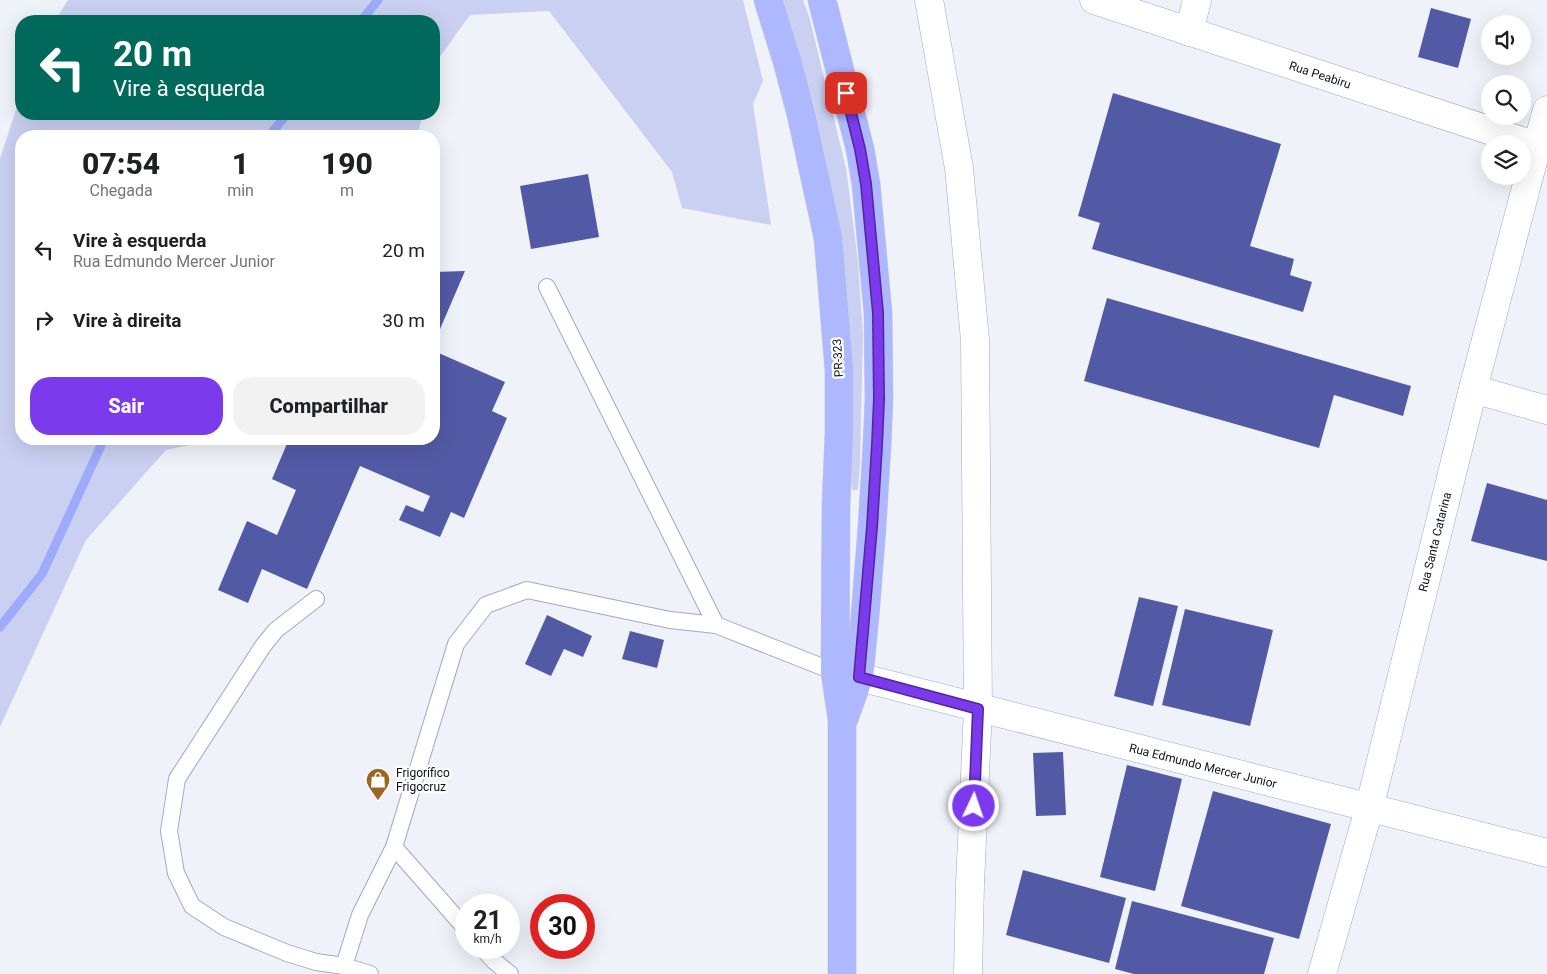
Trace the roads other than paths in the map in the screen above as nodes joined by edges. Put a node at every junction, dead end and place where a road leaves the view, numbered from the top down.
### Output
1 (768, 0) edge
2 (822, 0) edge
3 (929, 0) edge
4 (1094, 0) edge
5 (1197, 0) edge
6 (1134, 6) edge
7 (1189, 32) junction
8 (1547, 110) edge
9 (1542, 148) edge
10 (548, 286) dead end
11 (1473, 389) junction
12 (1547, 410) edge
13 (316, 599) dead end
14 (716, 626) junction
15 (847, 675) junction
16 (978, 709) junction
17 (1369, 809) junction
18 (394, 847) junction
19 (1547, 853) edge
20 (455, 916) edge
21 (492, 959) edge
22 (344, 966) junction
23 (370, 974) edge
24 (510, 974) edge
25 (842, 974) edge
26 (968, 974) edge
27 (1322, 974) edge

1 - 15 highway, PR-323
2 - 15 highway
3 - 16 street
4 - 6 street, Rua Peabiru
5 - 7 street
6 - 7 street, Rua Peabiru
7 - 9 street, Rua Peabiru
8 - 9 street, Rua Santa Catarina
9 - 11 street, Rua Santa Catarina
10 - 14 lane
11 - 12 street
11 - 17 street, Rua Santa Catarina
13 - 22 lane
14 - 15 lane
14 - 18 lane
15 - 16 street, Rua Edmundo Mercer Junior
15 - 25 highway, PR-323
16 - 17 street, Rua Edmundo Mercer Junior
16 - 26 street
17 - 19 street, Rua Edmundo Mercer Junior
17 - 27 street, Rua Santa Catarina
18 - 20 lane
18 - 22 lane
21 - 24 lane
22 - 23 lane

